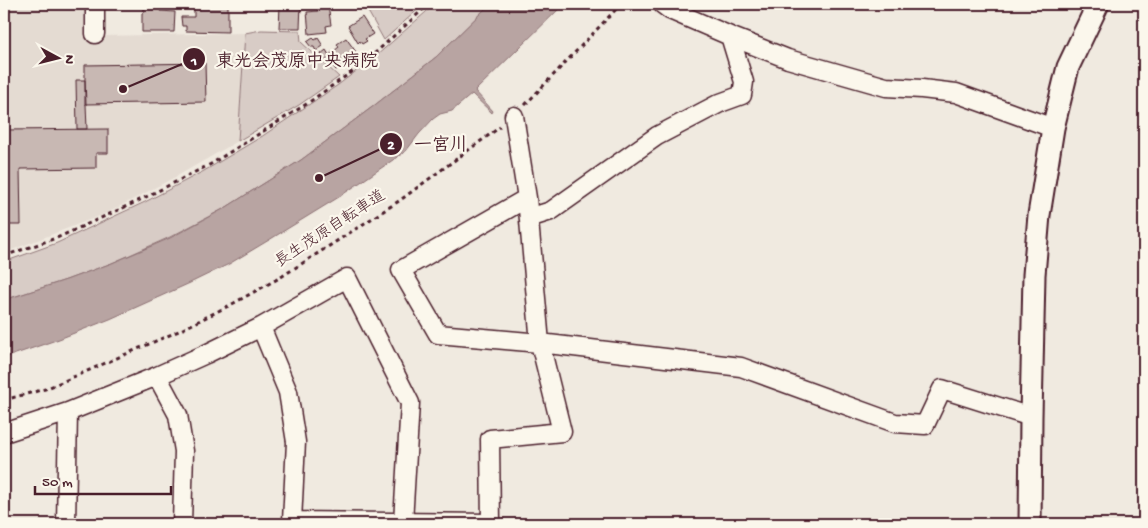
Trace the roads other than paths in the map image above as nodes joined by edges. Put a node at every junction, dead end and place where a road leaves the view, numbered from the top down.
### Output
1 (95, 4) edge
2 (662, 4) edge
3 (1098, 4) edge
4 (95, 34) dead end
5 (730, 36) junction
6 (514, 116) road end
7 (1053, 128) junction
8 (527, 198) junction
9 (529, 218) junction
10 (260, 327) junction
11 (540, 343) junction
12 (157, 376) junction
13 (68, 412) junction
14 (1031, 417) junction
15 (4, 433) edge
16 (403, 522) junction
17 (66, 524) edge
18 (182, 524) edge
19 (491, 524) edge
20 (1030, 524) edge

1 - 4 street
2 - 5 street
3 - 7 street
5 - 7 street
5 - 9 street
6 - 8 street
7 - 14 street
8 - 9 street
8 - 11 street
9 - 11 street
10 - 12 street
10 - 16 street
10 - 16 street
11 - 14 street
11 - 19 street
12 - 13 street
12 - 18 street
13 - 15 street
13 - 17 street
14 - 20 street
16 - 19 street

